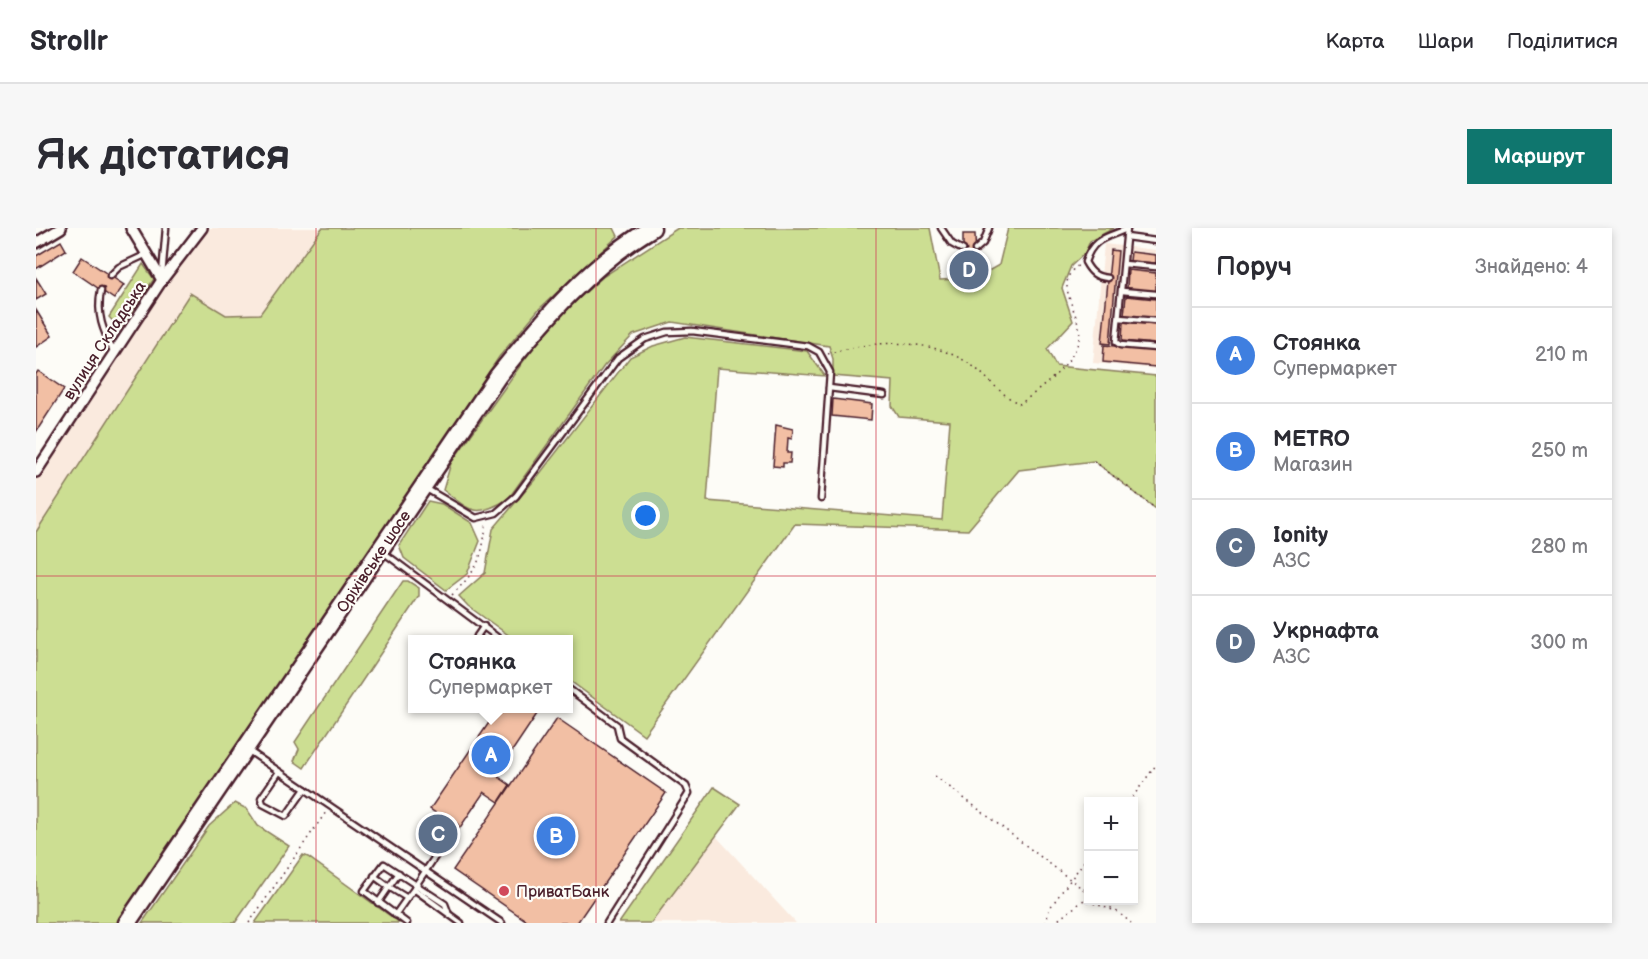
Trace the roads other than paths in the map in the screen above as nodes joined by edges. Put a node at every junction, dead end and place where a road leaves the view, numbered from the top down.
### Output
1 (61, 228) edge
2 (131, 228) edge
3 (166, 228) edge
4 (202, 228) edge
5 (652, 228) edge
6 (941, 228) edge
7 (989, 228) edge
8 (1127, 229) edge
9 (1126, 237) junction
10 (1156, 241) edge
11 (36, 243) edge
12 (963, 250) dead end
13 (975, 250) dead end
14 (147, 254) junction
15 (1124, 264) junction
16 (1156, 267) edge
17 (110, 276) dead end
18 (1108, 278) dead end
19 (162, 280) junction
20 (101, 290) dead end
21 (1122, 291) junction
22 (1156, 294) edge
23 (1119, 318) junction
24 (1156, 321) edge
25 (1156, 348) edge
26 (114, 353) junction
27 (829, 388) junction
28 (884, 395) dead end
29 (36, 472) edge
30 (423, 486) junction
31 (821, 499) dead end
32 (380, 550) junction
33 (484, 626) junction
34 (480, 635) edge
35 (496, 635) edge
36 (573, 692) edge
37 (244, 748) junction
38 (279, 772) junction
39 (305, 789) junction
40 (455, 827) dead end
41 (426, 870) junction
42 (399, 873) junction
43 (374, 876) junction
44 (389, 887) junction
45 (416, 887) junction
46 (407, 898) junction
47 (431, 900) junction
48 (378, 903) junction
49 (426, 908) dead end
50 (448, 912) junction
51 (395, 915) junction
52 (127, 923) edge
53 (407, 923) edge
54 (461, 923) edge
55 (502, 923) edge
56 (607, 923) edge

1 - 11 street
2 - 14 street
3 - 19 lane
4 - 19 street, вулиця Складська
5 - 30 highway, Оріхівське шосе
6 - 12 lane
7 - 13 lane
8 - 9 lane
8 - 18 lane
9 - 10 lane
9 - 15 lane
14 - 17 lane
14 - 19 street
15 - 16 lane
15 - 21 lane
19 - 26 street, вулиця Складська
20 - 26 lane
21 - 22 lane
21 - 23 lane
23 - 24 lane
23 - 25 lane
26 - 29 street, вулиця Складська
27 - 28 lane
27 - 30 lane
27 - 31 lane
30 - 32 highway, Оріхівське шосе
32 - 33 lane
32 - 37 highway, Оріхівське шосе
33 - 34 lane
33 - 35 lane
36 - 56 lane
37 - 38 lane
37 - 52 highway, Оріхівське шосе
38 - 39 lane
38 - 39 lane
39 - 41 lane
40 - 41 lane
41 - 45 lane
41 - 55 lane
42 - 43 lane
42 - 44 lane
42 - 45 lane
43 - 44 lane
43 - 48 lane
44 - 46 lane
44 - 48 lane
45 - 46 lane
45 - 47 lane
45 - 50 lane
46 - 51 lane
47 - 49 lane
47 - 50 lane
48 - 51 lane
50 - 54 lane
51 - 53 lane

